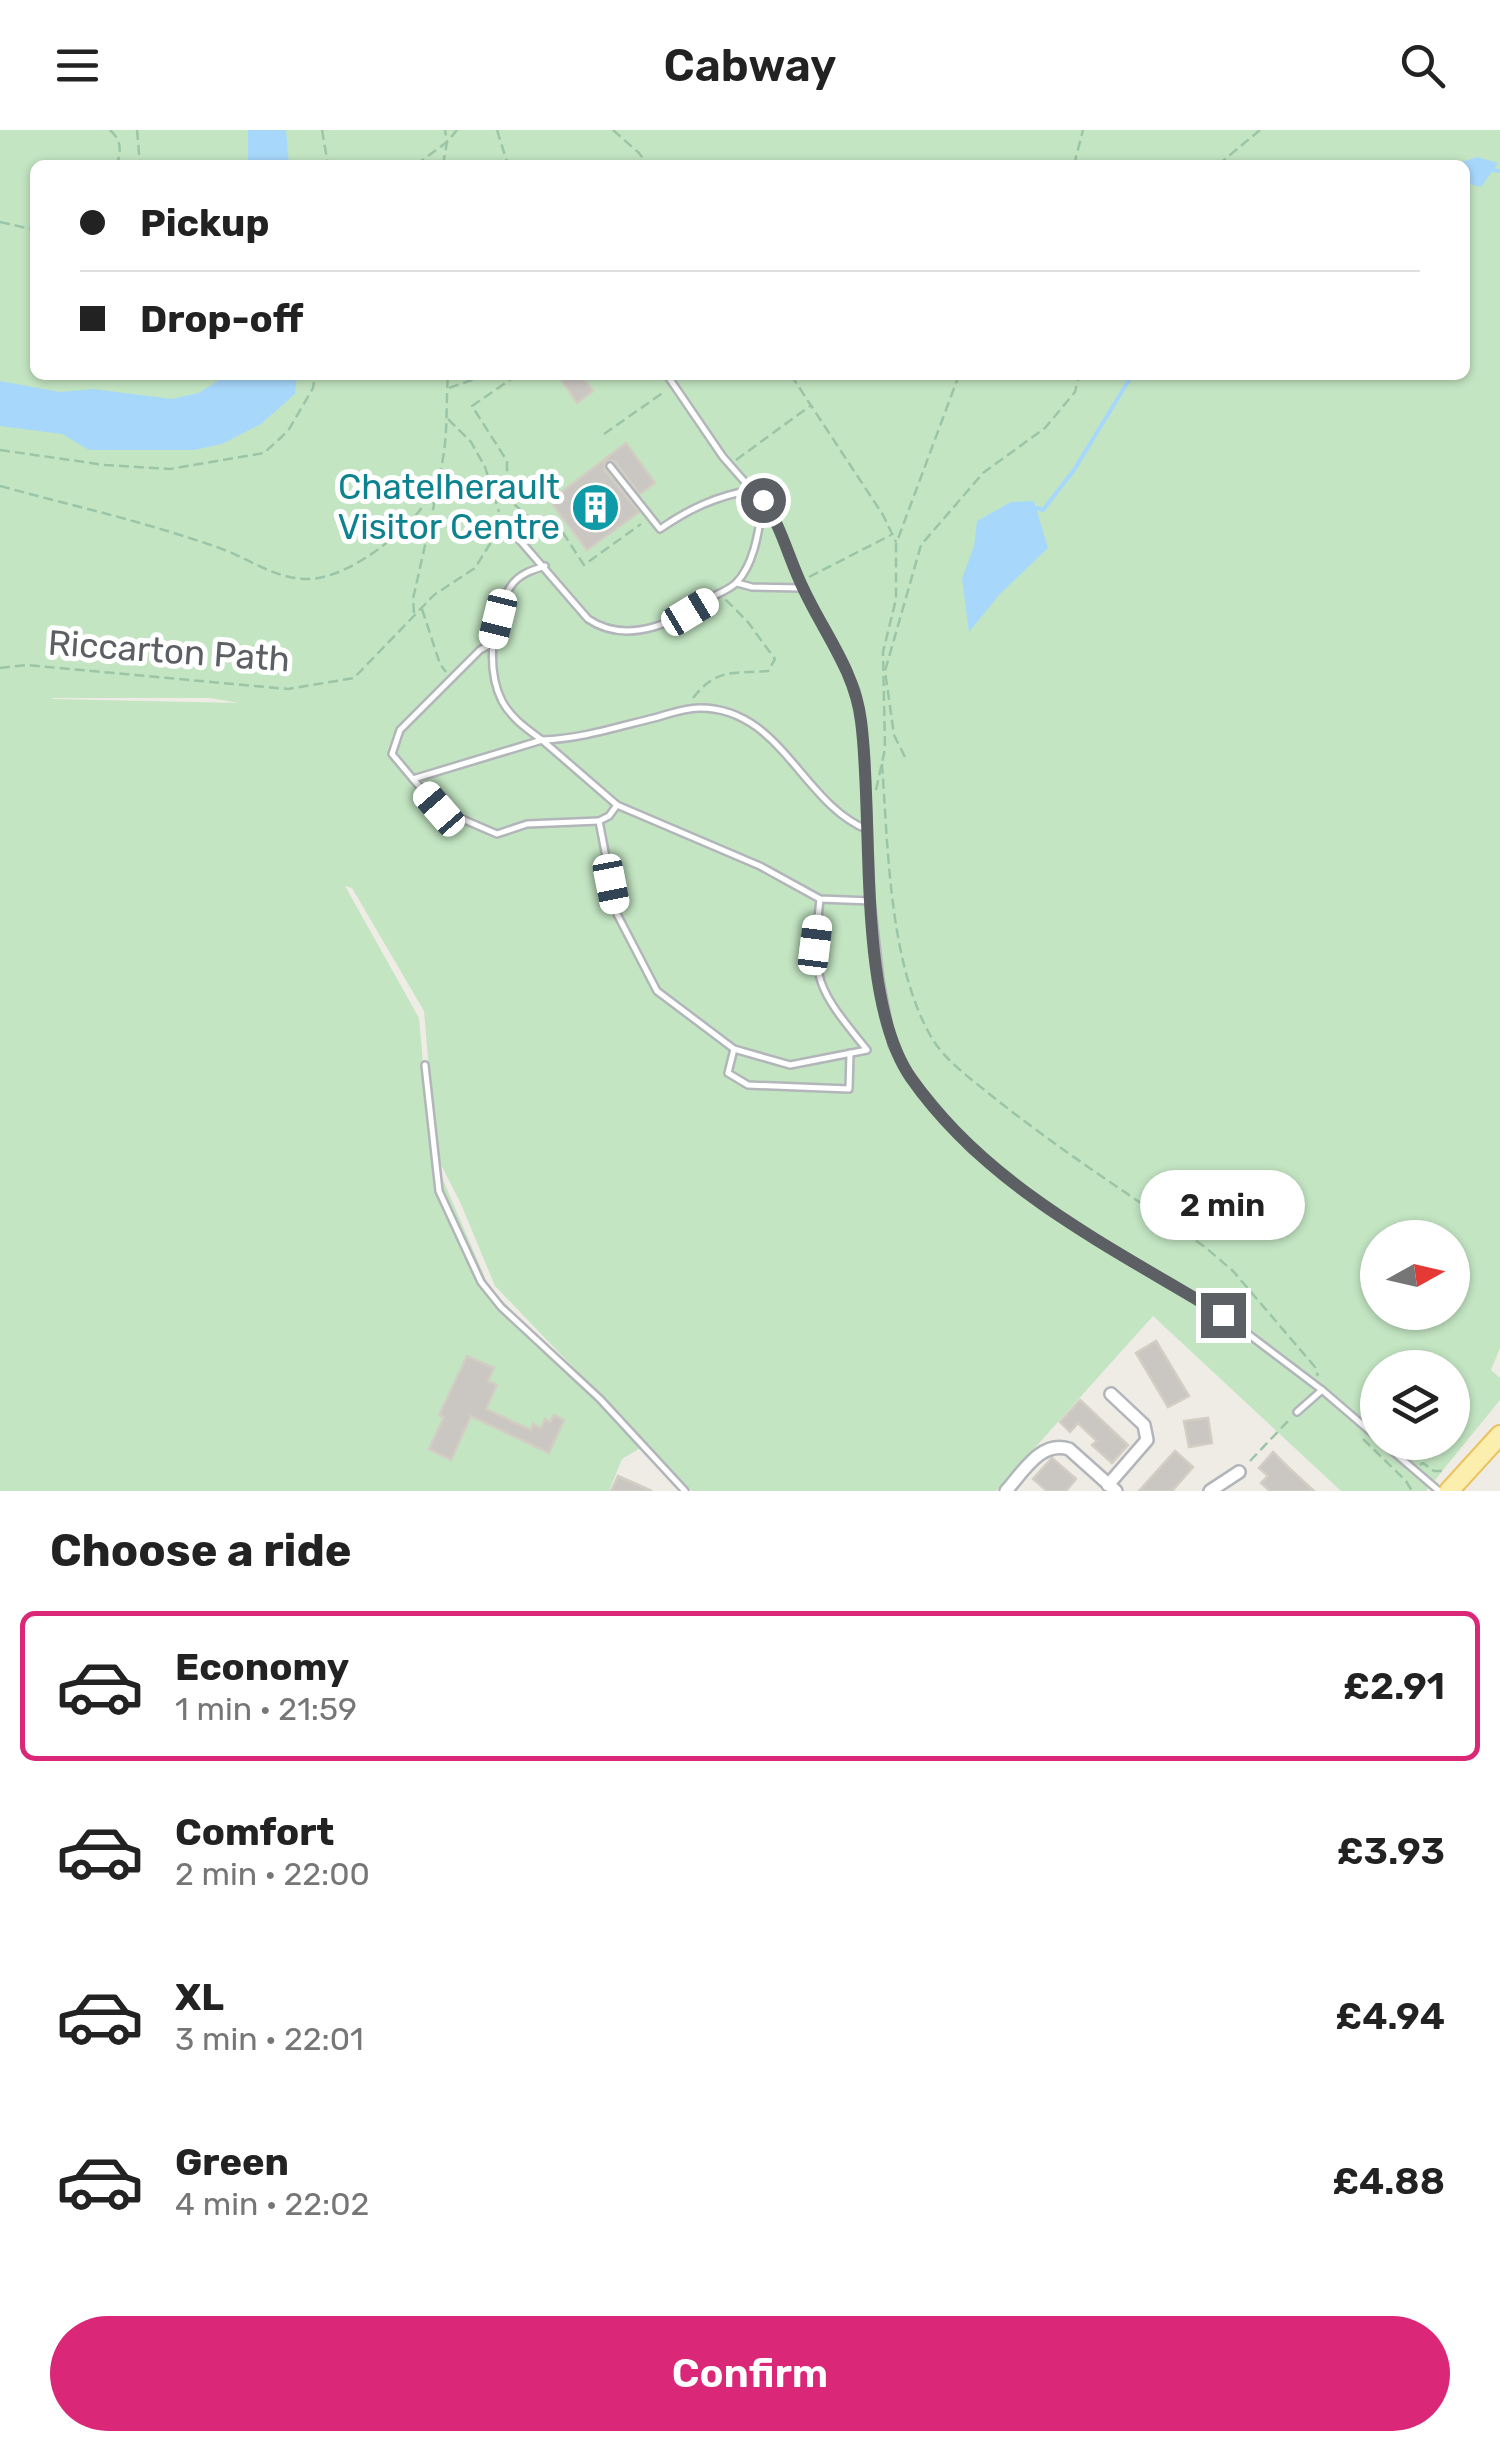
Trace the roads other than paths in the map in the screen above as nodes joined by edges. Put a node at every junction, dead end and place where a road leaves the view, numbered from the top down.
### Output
1 (670, 380) edge
2 (610, 466) dead end
3 (752, 490) junction
4 (763, 500) junction
5 (504, 522) road end
6 (545, 566) junction
7 (736, 583) junction
8 (804, 584) junction
9 (491, 644) junction
10 (542, 740) junction
11 (413, 780) junction
12 (617, 805) junction
13 (599, 822) junction
14 (868, 830) junction
15 (820, 898) junction
16 (871, 901) junction
17 (734, 1050) junction
18 (850, 1053) junction
19 (425, 1066) dead end
20 (1322, 1390) junction
21 (1111, 1394) dead end
22 (1298, 1412) road end
23 (1360, 1423) edge
24 (1500, 1436) edge
25 (1403, 1460) edge
26 (1239, 1472) road end
27 (1112, 1488) edge
28 (1218, 1489) edge
29 (685, 1491) edge
30 (1006, 1491) edge
31 (1439, 1491) edge
32 (1449, 1491) edge

1 - 3 lane
2 - 3 lane
3 - 4 lane
4 - 7 lane
4 - 8 lane
5 - 6 lane
6 - 7 lane
6 - 9 lane
7 - 8 lane
8 - 14 lane
9 - 10 lane
9 - 11 lane
10 - 11 lane
10 - 12 lane
10 - 14 lane
11 - 13 lane
12 - 13 lane
12 - 15 lane
13 - 17 lane
14 - 16 lane
15 - 16 lane
15 - 18 lane
16 - 20 lane
17 - 18 lane
17 - 18 lane
19 - 29 lane
20 - 22 lane
20 - 23 lane
21 - 27 street
24 - 32 main road
25 - 31 lane
26 - 28 street
27 - 30 street

